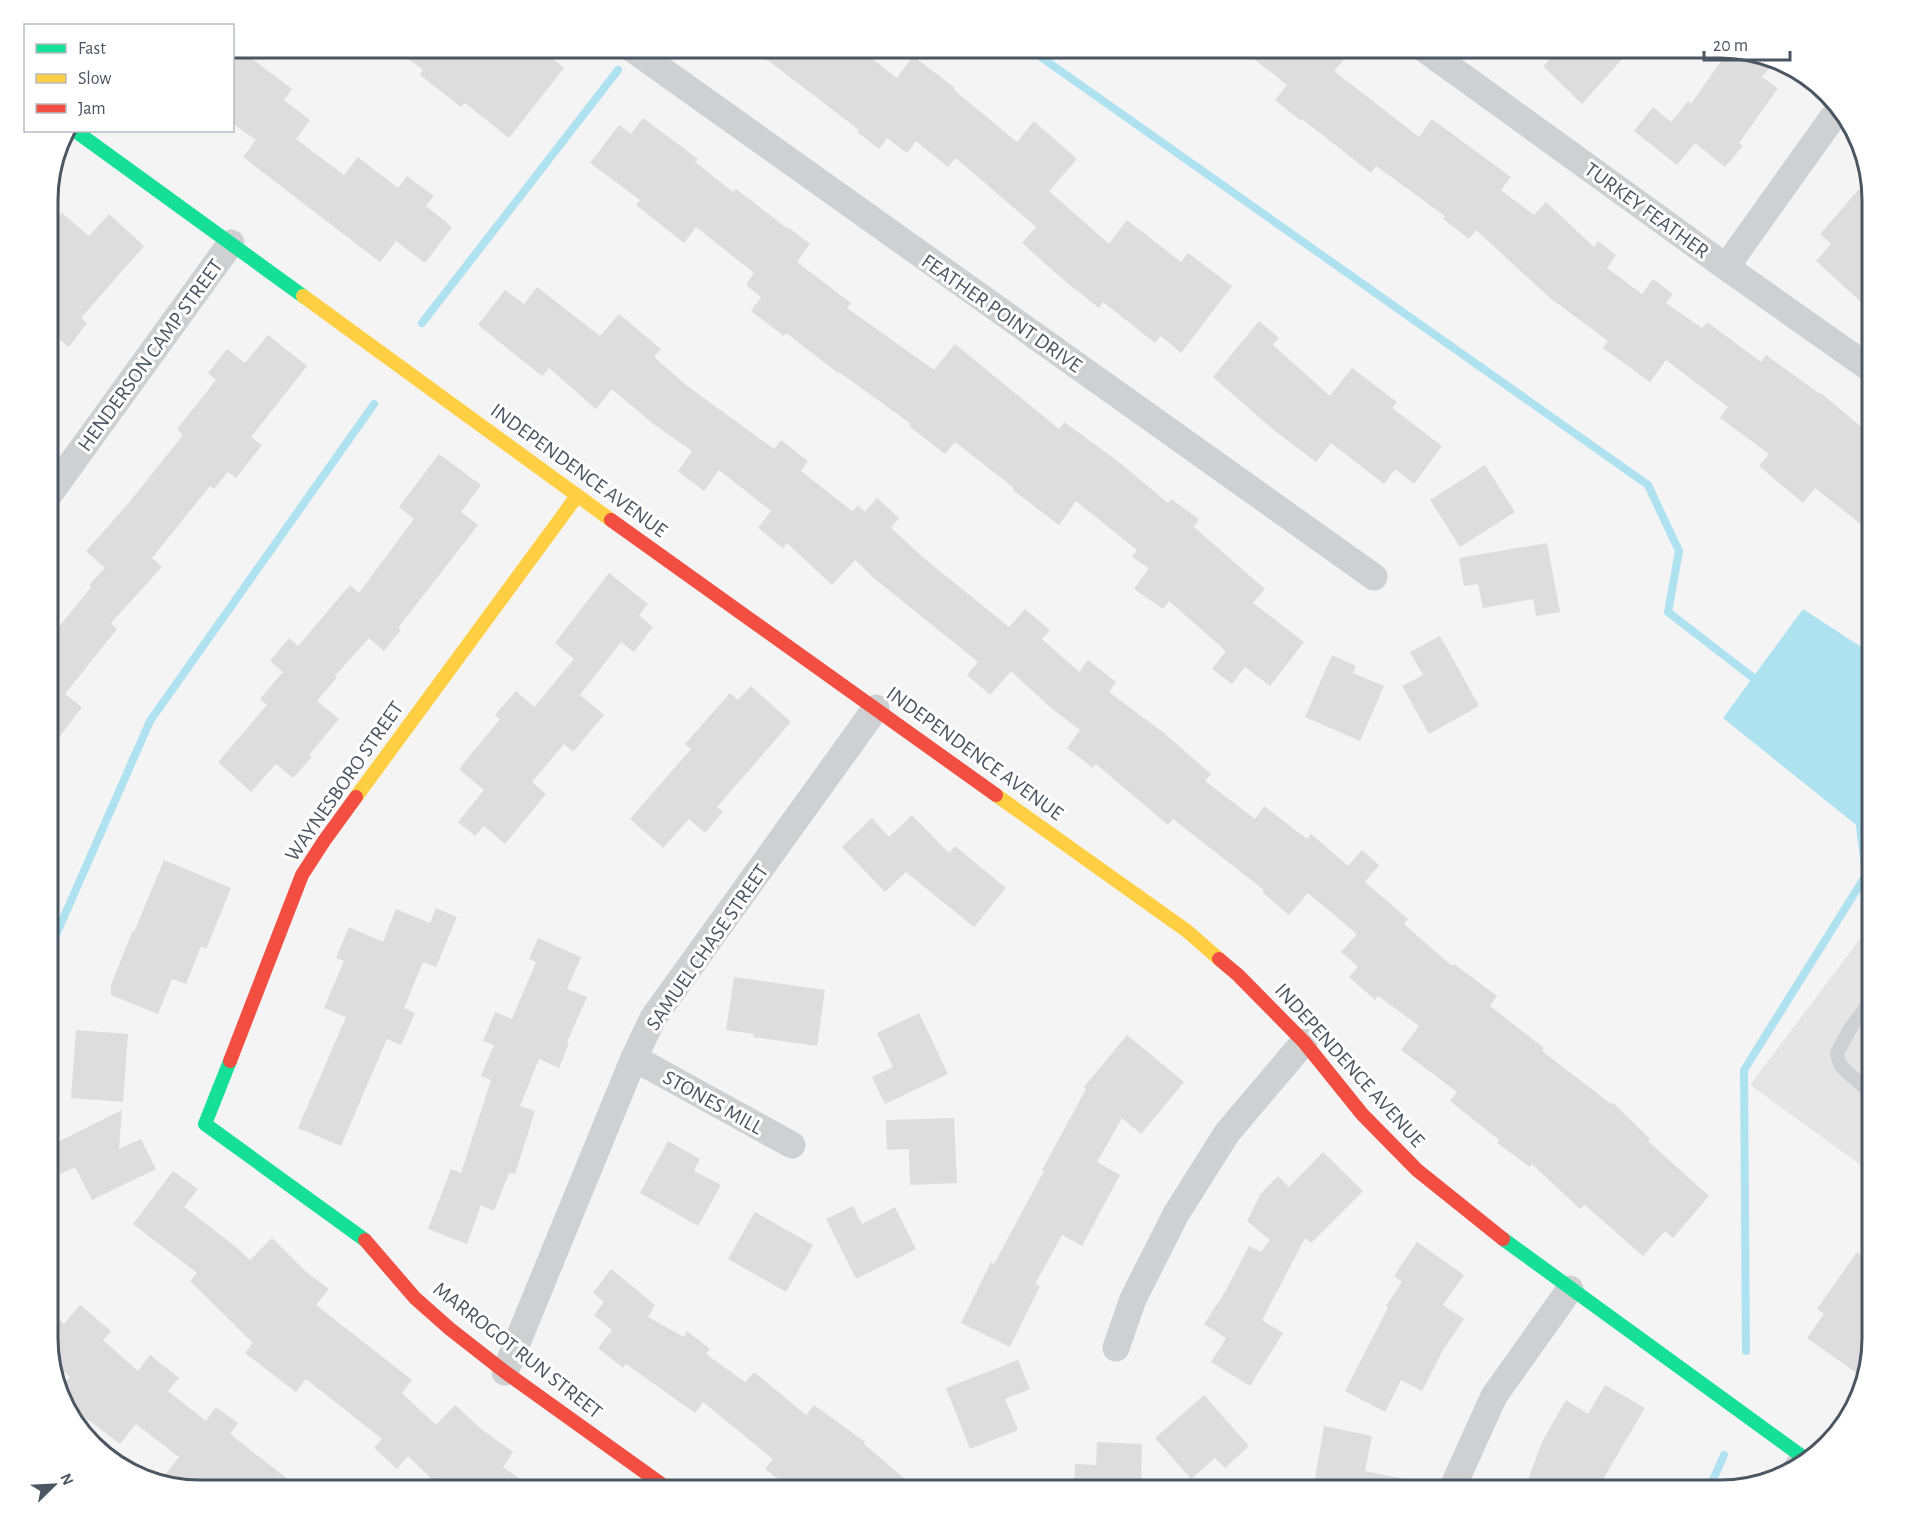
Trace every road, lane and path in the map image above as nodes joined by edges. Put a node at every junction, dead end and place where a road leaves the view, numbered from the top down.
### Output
1 (645, 58) edge
2 (1446, 58) edge
3 (1833, 116) edge
4 (77, 132) edge
5 (231, 243) junction
6 (1726, 267) junction
7 (1862, 363) edge
8 (59, 481) edge
9 (577, 496) junction
10 (1374, 578) dead end
11 (876, 708) junction
12 (1862, 1013) edge
13 (1304, 1042) junction
14 (634, 1058) junction
15 (1862, 1086) edge
16 (205, 1124) joint
17 (792, 1145) dead end
18 (1570, 1289) junction
19 (1116, 1348) dead end
20 (505, 1372) junction
21 (1800, 1455) edge
22 (656, 1480) edge
23 (1456, 1480) edge

1 - 10 street, FEATHER POINT DRIVE
2 - 6 street, TURKEY FEATHER
3 - 6 street
4 - 5 street, INDEPENDENCE AVENUE
5 - 8 street, HENDERSON CAMP STREET
5 - 9 street, INDEPENDENCE AVENUE
6 - 7 street, TURKEY FEATHER
9 - 11 street, INDEPENDENCE AVENUE
9 - 16 street, WAYNESBORO STREET
11 - 13 street, INDEPENDENCE AVENUE
11 - 14 street, SAMUEL CHASE STREET
12 - 15 lane
13 - 18 street, INDEPENDENCE AVENUE
13 - 19 street
14 - 17 street, STONES MILL
14 - 20 street, SAMUEL CHASE STREET
16 - 20 street, MARROGOT RUN STREET
18 - 21 street, INDEPENDENCE AVENUE
18 - 23 street
20 - 22 street, MARROGOT RUN STREET

